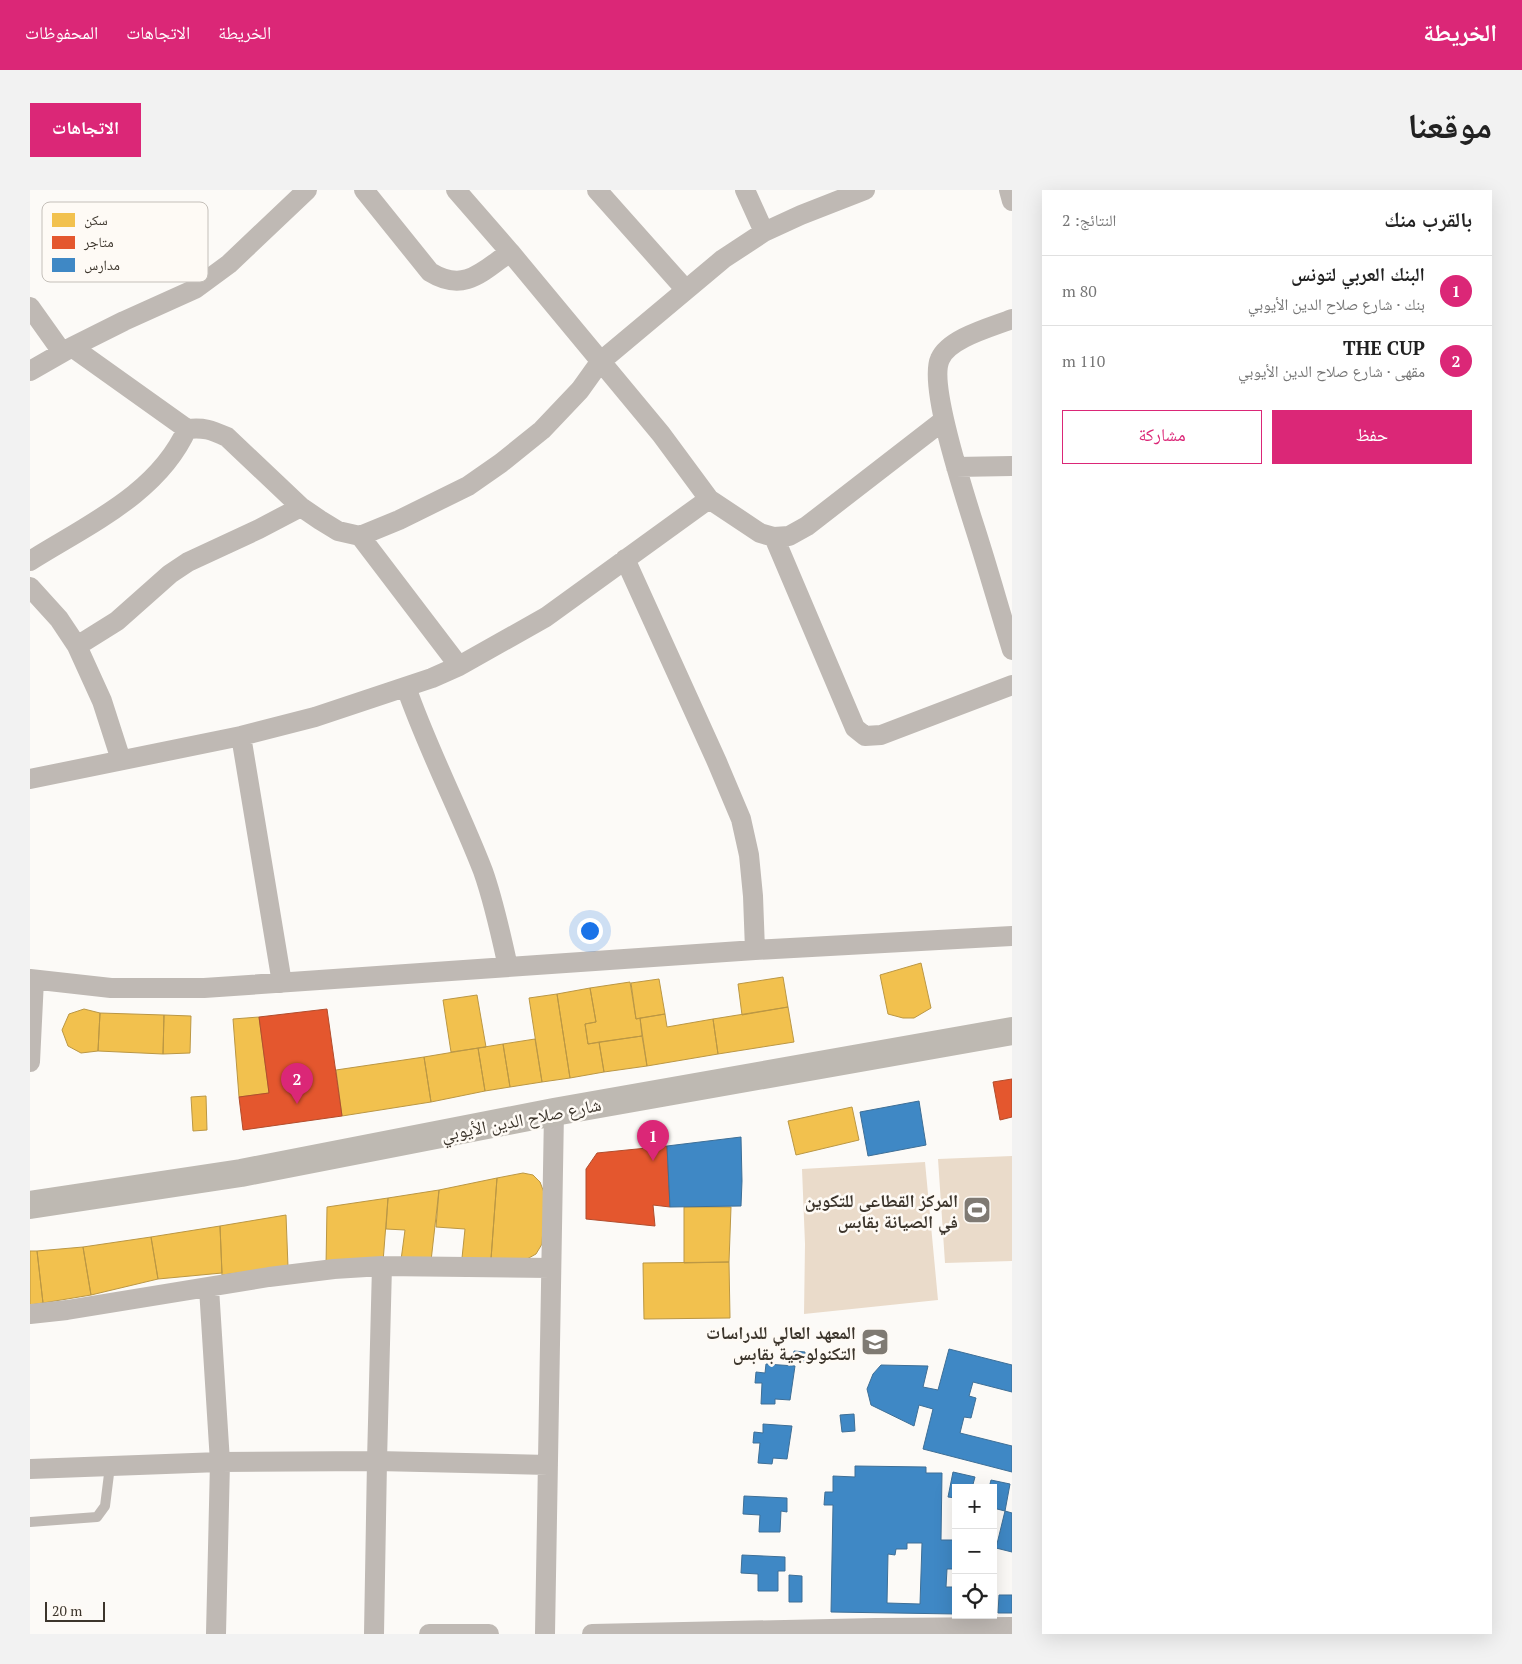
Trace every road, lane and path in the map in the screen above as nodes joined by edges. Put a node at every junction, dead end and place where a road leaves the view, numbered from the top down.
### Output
1 (307, 190) edge
2 (364, 190) edge
3 (456, 190) edge
4 (597, 190) edge
5 (745, 190) edge
6 (865, 190) edge
7 (1009, 190) edge
8 (1012, 201) edge
9 (764, 232) junction
10 (510, 252) junction
11 (208, 280) edge
12 (205, 282) edge
13 (686, 290) junction
14 (30, 307) edge
15 (1012, 319) edge
16 (67, 350) junction
17 (600, 362) junction
18 (30, 371) edge
19 (944, 420) junction
20 (187, 429) junction
21 (1012, 466) edge
22 (956, 467) junction
23 (709, 499) junction
24 (301, 507) junction
25 (360, 536) junction
26 (774, 537) junction
27 (625, 559) junction
28 (30, 560) edge
29 (30, 587) edge
30 (1006, 608) edge
31 (77, 646) junction
32 (1012, 650) edge
33 (460, 666) junction
34 (1012, 685) edge
35 (406, 687) junction
36 (241, 736) junction
37 (121, 760) junction
38 (30, 779) edge
39 (1012, 936) edge
40 (755, 950) junction
41 (508, 967) junction
42 (32, 980) edge
43 (282, 983) junction
44 (1012, 1031) edge
45 (30, 1062) edge
46 (554, 1112) junction
47 (30, 1204) edge
48 (382, 1266) junction
49 (550, 1268) junction
50 (209, 1288) junction
51 (30, 1314) edge
52 (377, 1461) junction
53 (220, 1462) junction
54 (548, 1465) junction
55 (110, 1466) junction
56 (30, 1469) edge
57 (30, 1522) edge
58 (1012, 1628) edge
59 (876, 1631) edge
60 (960, 1631) edge
61 (795, 1632) edge
62 (710, 1633) edge
63 (216, 1634) edge
64 (374, 1634) edge
65 (429, 1634) edge
66 (461, 1634) edge
67 (489, 1634) edge
68 (545, 1634) edge
69 (592, 1634) edge

1 - 11 street
2 - 10 street
3 - 10 street
4 - 13 street
5 - 9 street
6 - 9 street
7 - 8 street
9 - 13 street
10 - 17 street
12 - 16 street
13 - 17 street
14 - 16 street
15 - 19 street
16 - 18 street
16 - 20 street
17 - 23 street
17 - 25 street
19 - 22 street
19 - 26 street
20 - 24 street
20 - 28 street
21 - 22 street
22 - 30 street
23 - 26 street
23 - 27 street
24 - 25 street
24 - 31 street
25 - 33 street
26 - 34 street
27 - 33 street
27 - 40 street
29 - 31 street
30 - 32 street
31 - 37 street
33 - 35 street
35 - 36 street
35 - 41 street
36 - 37 street
36 - 43 street
37 - 38 street
39 - 40 street
40 - 41 street
41 - 43 street
42 - 43 street
42 - 45 street
44 - 46 main road, شارع صلاح الدين الأيوبي
46 - 47 main road, شارع صلاح الدين الأيوبي
46 - 49 street
48 - 49 street
48 - 50 street
48 - 52 street
49 - 54 street
50 - 51 street
50 - 53 street
52 - 53 street
52 - 54 street
52 - 64 street
53 - 55 street
53 - 63 street
54 - 68 street
55 - 56 street
55 - 57 lane
58 - 60 street
59 - 60 street
59 - 61 street
61 - 62 street
62 - 69 street
65 - 66 street
66 - 67 street

